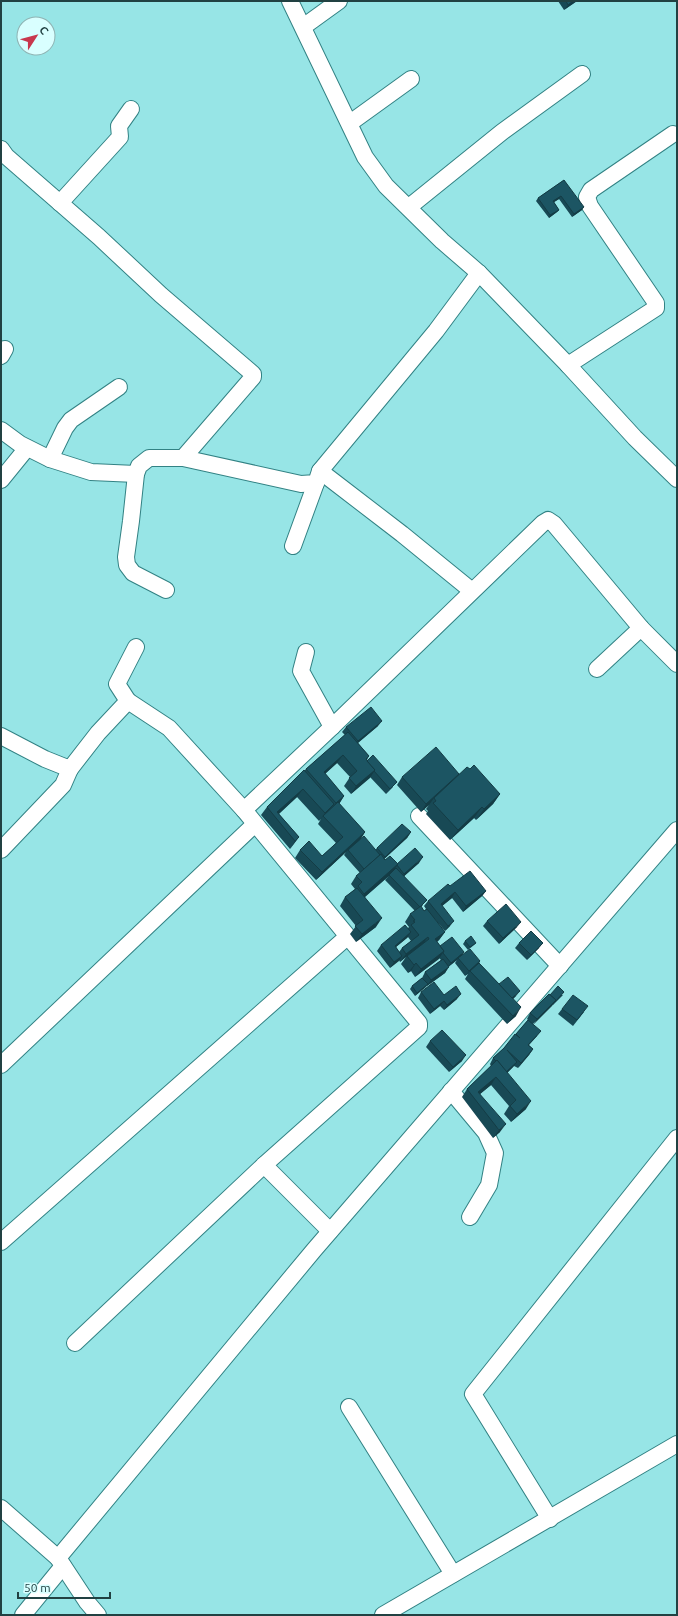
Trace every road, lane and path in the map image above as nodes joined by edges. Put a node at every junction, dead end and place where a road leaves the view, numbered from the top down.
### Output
1 (290, 1) edge
2 (339, 1) edge
3 (303, 27) junction
4 (582, 74) dead end
5 (411, 79) dead end
6 (131, 109) dead end
7 (350, 123) junction
8 (673, 134) dead end
9 (1, 150) edge
10 (60, 203) junction
11 (409, 207) junction
12 (479, 273) junction
13 (568, 364) junction
14 (119, 387) dead end
15 (1, 430) edge
16 (27, 448) junction
17 (183, 458) junction
18 (50, 459) junction
19 (136, 474) junction
20 (318, 477) junction
21 (677, 479) edge
22 (1, 480) edge
23 (293, 546) dead end
24 (166, 590) dead end
25 (472, 591) junction
26 (641, 628) junction
27 (136, 647) dead end
28 (306, 652) dead end
29 (677, 664) edge
30 (597, 669) dead end
31 (128, 701) junction
32 (332, 727) junction
33 (1, 736) edge
34 (70, 769) junction
35 (244, 810) junction
36 (419, 816) dead end
37 (255, 824) junction
38 (677, 830) edge
39 (1, 850) edge
40 (347, 937) junction
41 (560, 966) junction
42 (1, 1065) edge
43 (451, 1091) junction
44 (677, 1138) edge
45 (264, 1165) junction
46 (470, 1217) dead end
47 (330, 1231) junction
48 (1, 1242) edge
49 (75, 1343) dead end
50 (349, 1407) dead end
51 (677, 1444) edge
52 (1, 1508) edge
53 (550, 1519) junction
54 (60, 1562) junction
55 (453, 1574) junction
56 (23, 1615) edge
57 (98, 1615) edge
58 (384, 1615) edge

1 - 3 street
2 - 3 street
3 - 7 street
4 - 11 street
5 - 7 street
6 - 10 street
7 - 11 street
8 - 13 street
9 - 10 street
10 - 17 street
11 - 12 street
12 - 13 street
12 - 20 street
13 - 21 street
14 - 18 street
15 - 16 street
16 - 18 street
16 - 22 street
17 - 19 street
17 - 20 street
18 - 19 street
19 - 24 street
20 - 23 street
20 - 25 street
25 - 26 street
25 - 32 street
26 - 29 street
26 - 30 street
27 - 31 street
28 - 32 street
31 - 34 street
31 - 35 street
32 - 35 street
33 - 34 street
34 - 39 street
35 - 37 street
36 - 41 street
37 - 40 street
37 - 42 street
38 - 41 street
40 - 45 street
40 - 48 street
41 - 43 street
43 - 46 street
43 - 47 street
44 - 53 street
45 - 47 street
45 - 49 street
47 - 54 street
50 - 55 street
51 - 53 street
52 - 54 street
53 - 55 street
54 - 56 street
54 - 57 street
55 - 58 street

